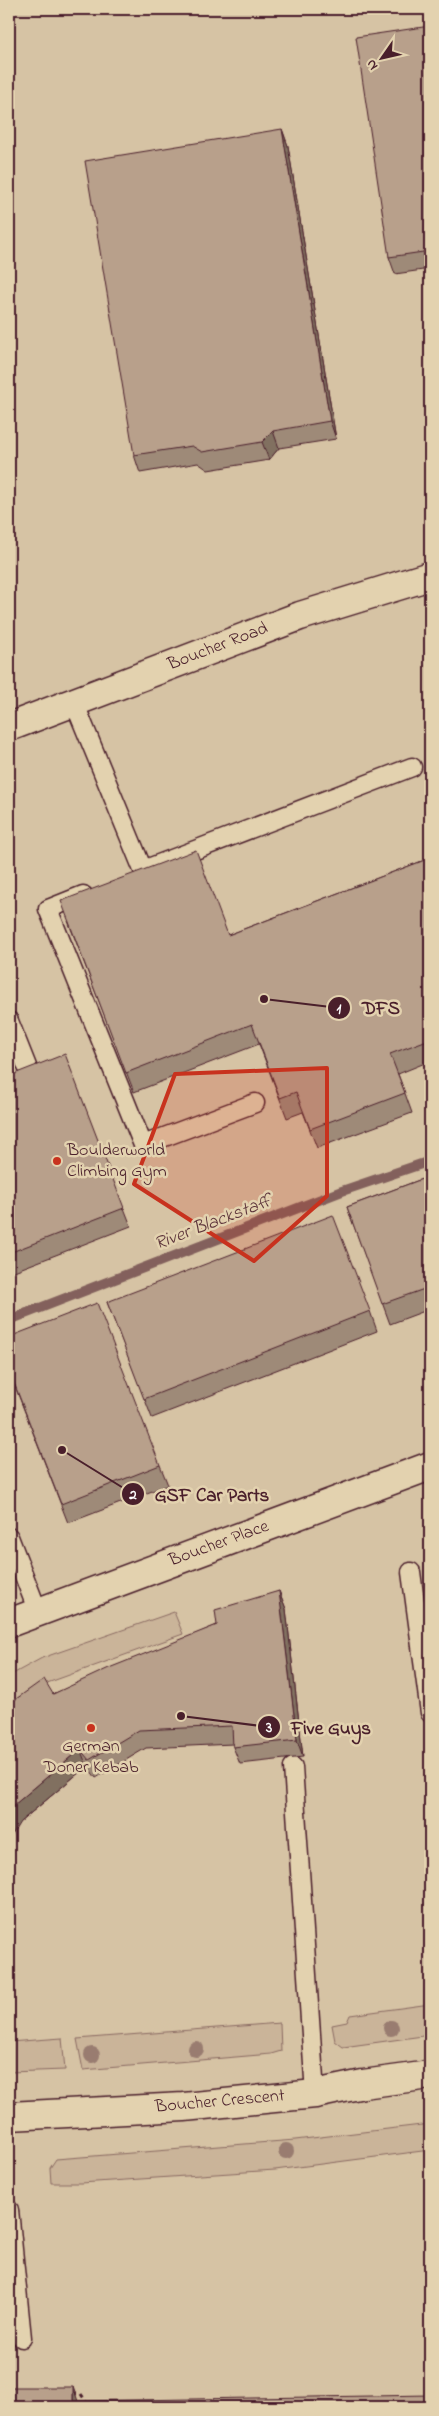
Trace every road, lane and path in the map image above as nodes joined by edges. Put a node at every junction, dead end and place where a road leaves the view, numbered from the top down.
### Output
1 (430, 576) edge
2 (74, 702) junction
3 (9, 727) edge
4 (412, 767) dead end
5 (143, 870) junction
6 (126, 878) edge
7 (99, 889) edge
8 (9, 1021) edge
9 (28, 1069) edge
10 (255, 1103) dead end
11 (430, 1466) edge
12 (9, 1537) edge
13 (411, 1572) dead end
14 (38, 1612) junction
15 (9, 1623) edge
16 (430, 1713) edge
17 (293, 1767) dead end
18 (430, 2075) edge
19 (315, 2094) junction
20 (9, 2116) edge
21 (9, 2210) edge
22 (22, 2338) dead end
23 (72, 2394) edge
24 (90, 2407) edge

1 - 2 street, Boucher Road
2 - 3 street, Boucher Road
2 - 5 lane
4 - 5 lane
5 - 6 lane
7 - 10 lane
8 - 9 lane
11 - 14 street, Boucher Place
12 - 14 lane
13 - 16 lane
14 - 15 street, Boucher Place
17 - 19 lane
18 - 19 street, Boucher Crescent
19 - 20 street, Boucher Crescent
21 - 22 lane
23 - 24 path

